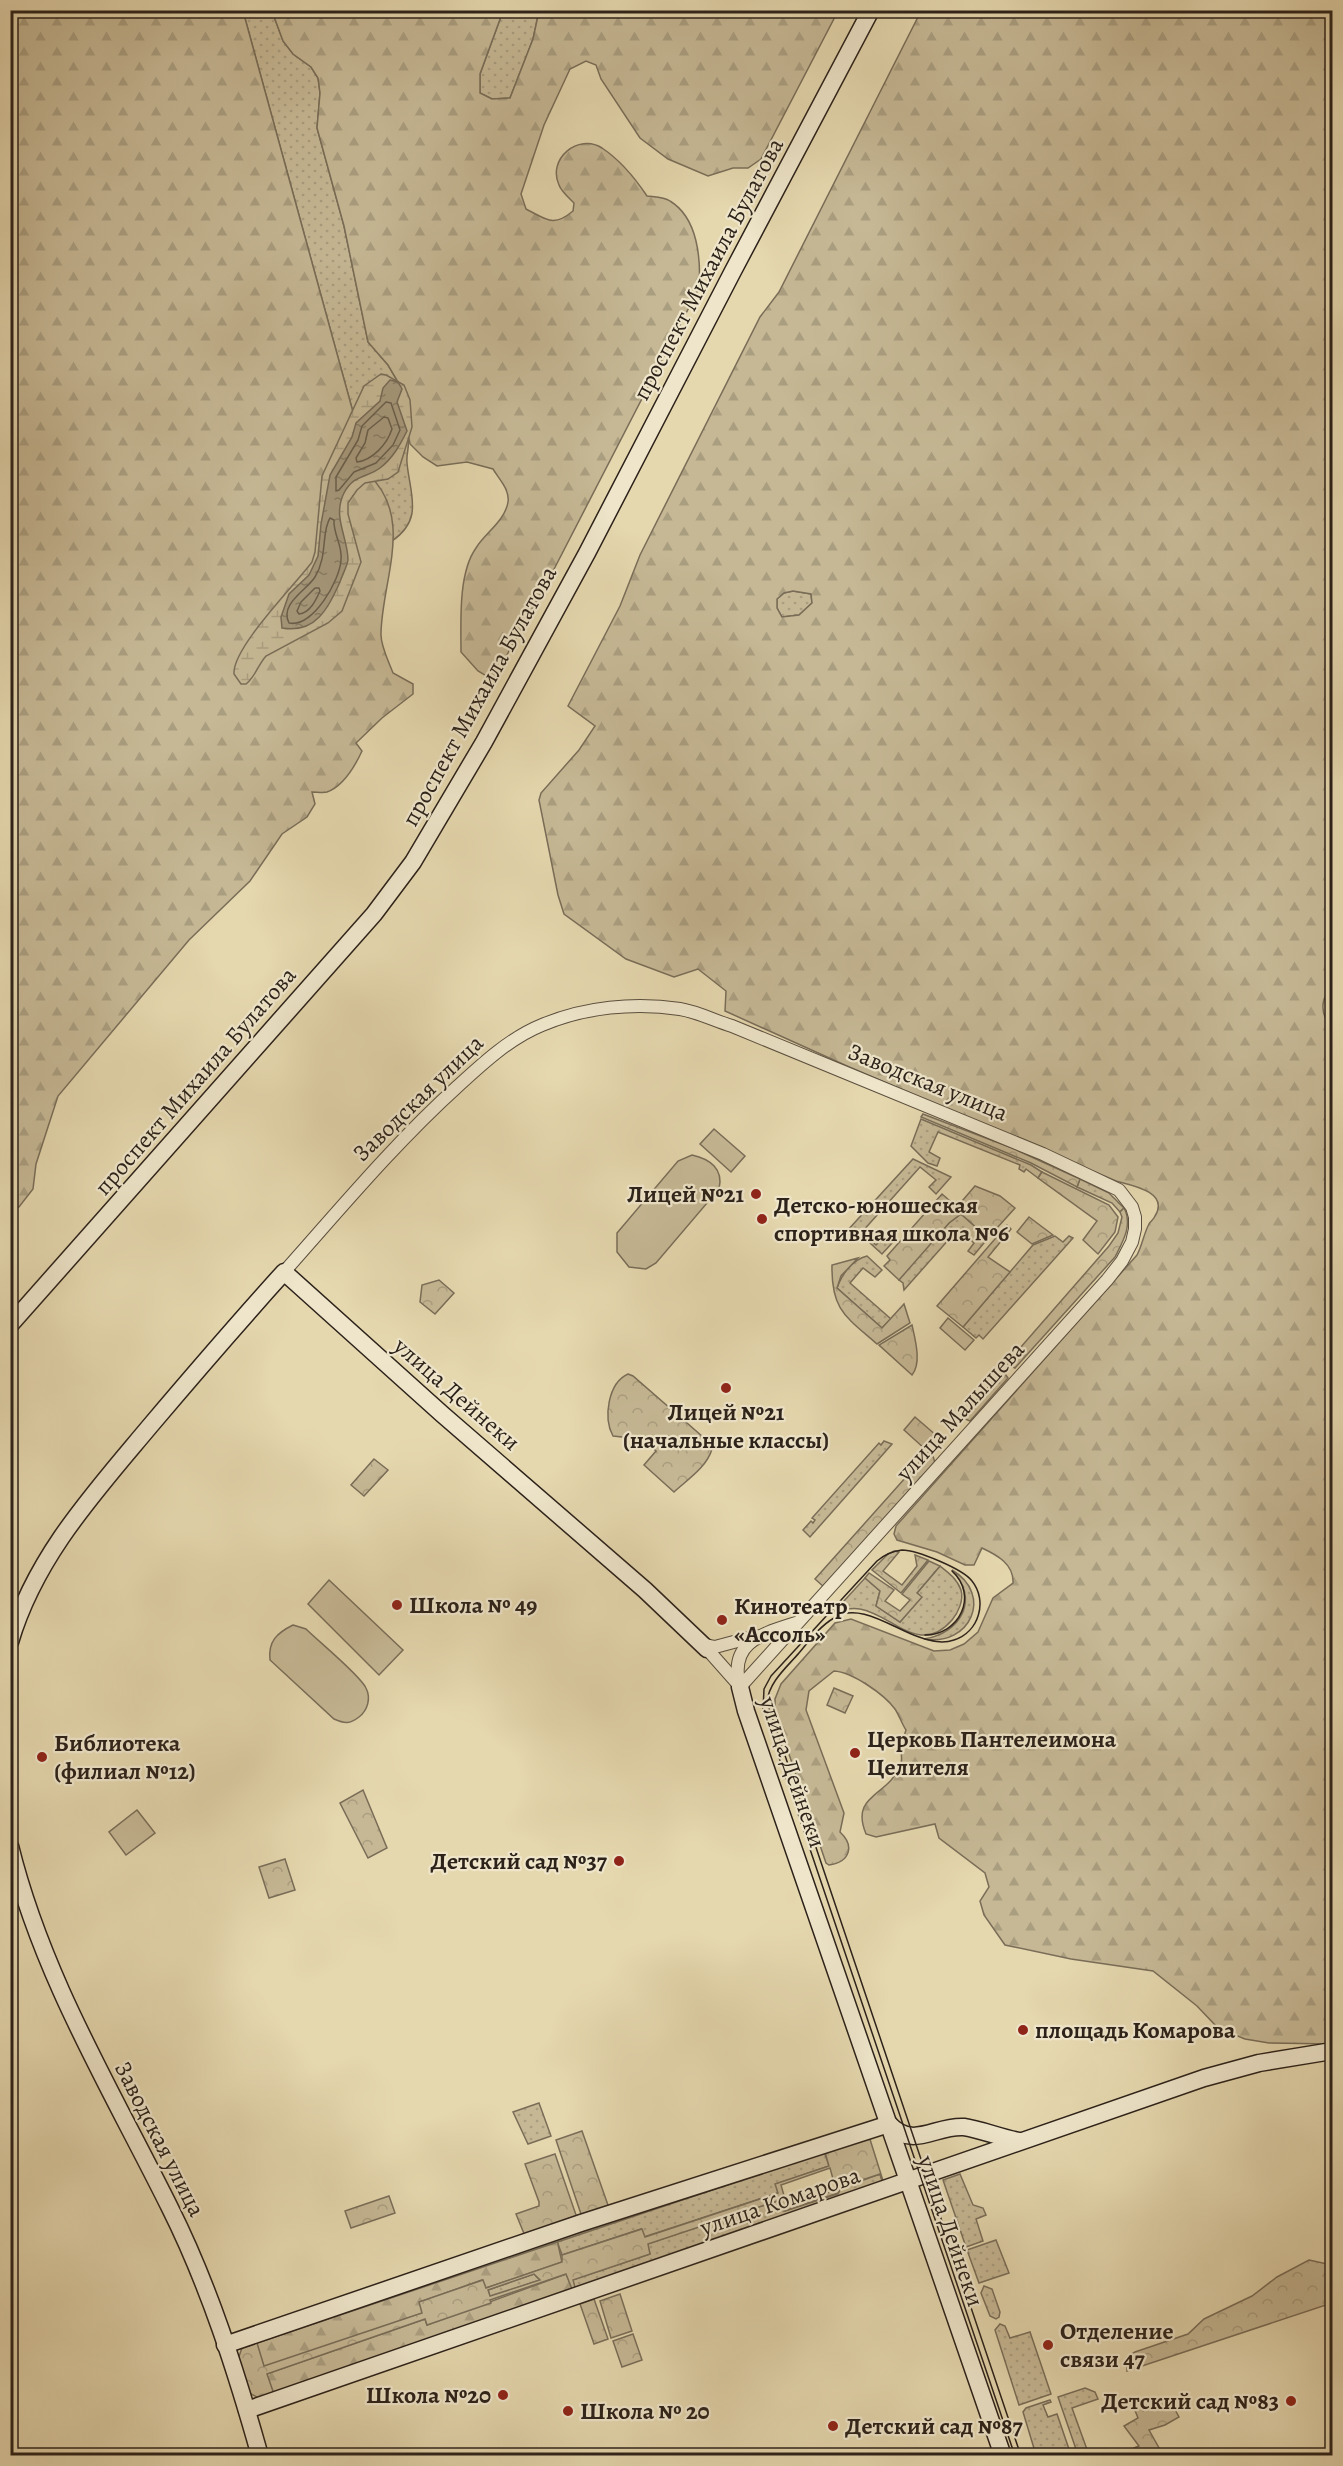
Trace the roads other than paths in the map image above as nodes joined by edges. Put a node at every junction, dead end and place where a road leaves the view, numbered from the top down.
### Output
1 (871, 10) edge
2 (1135, 1217) joint
3 (284, 1272) junction
4 (10, 1325) edge
5 (797, 1623) junction
6 (766, 1633) junction
7 (10, 1642) edge
8 (704, 1646) junction
9 (740, 1687) junction
10 (10, 1846) edge
11 (1332, 2051) edge
12 (889, 2124) junction
13 (957, 2128) junction
14 (936, 2131) junction
15 (1020, 2141) junction
16 (983, 2156) junction
17 (901, 2158) junction
18 (908, 2182) junction
19 (225, 2345) junction
20 (247, 2409) junction
21 (260, 2456) edge
22 (1003, 2456) edge

1 - 4 street, проспект Михаила Булатова
2 - 3 street, Заводская улица
2 - 5 street, улица Малышева
3 - 7 street, Заводская улица
3 - 8 street, улица Дейнеки
5 - 6 street
5 - 9 street, улица Малышева
6 - 8 street
6 - 9 street
8 - 9 street, улица Дейнеки
9 - 12 street, улица Дейнеки
10 - 19 street, Заводская улица
11 - 15 street, улица Комарова
12 - 14 street
12 - 17 street, улица Дейнеки
12 - 19 street, улица Комарова
13 - 14 street
13 - 15 street
13 - 16 street
14 - 17 street
15 - 16 street, улица Комарова
16 - 18 street, улица Комарова
17 - 18 street, улица Дейнеки
18 - 20 street, улица Комарова
18 - 22 street, улица Дейнеки
19 - 20 street, Заводская улица
20 - 21 street, Заводская улица

